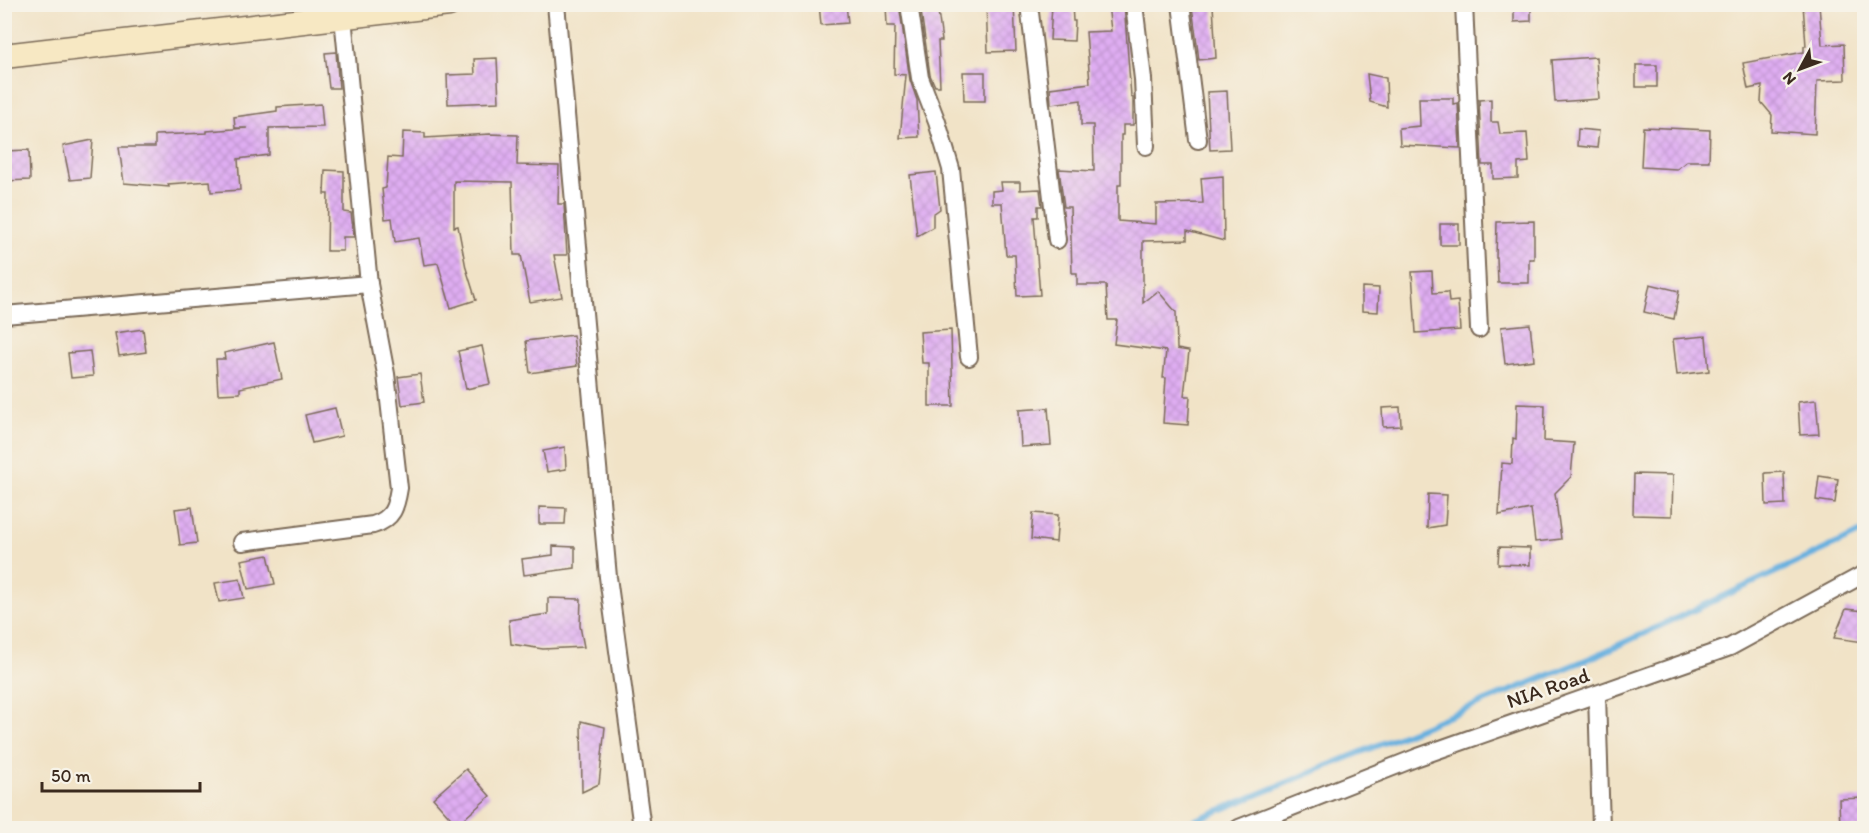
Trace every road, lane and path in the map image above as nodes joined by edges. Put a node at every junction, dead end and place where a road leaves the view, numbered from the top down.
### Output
1 (449, 4) edge
2 (556, 4) edge
3 (909, 4) edge
4 (1029, 4) edge
5 (1134, 4) edge
6 (1182, 4) edge
7 (1464, 4) edge
8 (343, 17) junction
9 (4, 56) edge
10 (1198, 140) dead end
11 (1146, 146) dead end
12 (1057, 240) dead end
13 (369, 285) junction
14 (4, 315) edge
15 (1479, 329) dead end
16 (969, 357) dead end
17 (242, 542) dead end
18 (1864, 574) edge
19 (1597, 694) junction
20 (642, 828) edge
21 (1239, 828) edge
22 (1601, 828) edge

1 - 8 main road
2 - 20 street
3 - 16 street
4 - 12 street
5 - 11 street
6 - 10 street
7 - 15 street
8 - 9 main road
8 - 13 street
13 - 14 street
13 - 17 street
18 - 19 street, NIA Road
19 - 21 street, NIA Road
19 - 22 street

